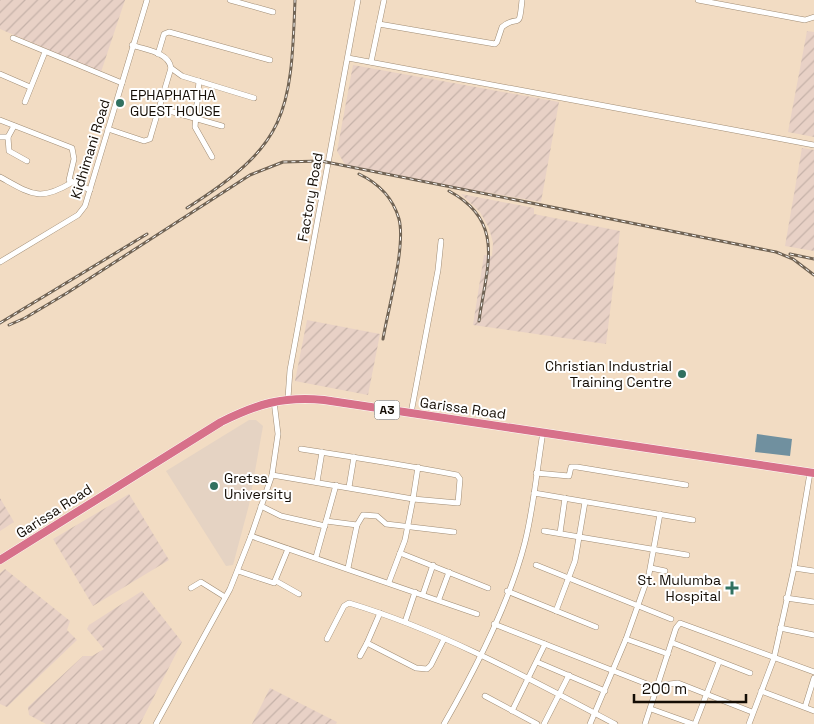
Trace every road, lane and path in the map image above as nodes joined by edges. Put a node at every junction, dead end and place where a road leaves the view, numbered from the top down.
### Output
1 (147, 0) edge
2 (234, 0) edge
3 (358, 0) edge
4 (384, 0) edge
5 (522, 0) edge
6 (698, 0) edge
7 (273, 12) dead end
8 (814, 17) edge
9 (380, 24) junction
10 (13, 38) dead end
11 (132, 45) junction
12 (45, 52) junction
13 (158, 54) junction
14 (348, 58) junction
15 (270, 60) dead end
16 (371, 62) junction
17 (171, 68) junction
18 (0, 74) edge
19 (198, 81) junction
20 (122, 83) junction
21 (30, 87) junction
22 (254, 98) dead end
23 (25, 102) dead end
24 (160, 108) junction
25 (194, 118) junction
26 (0, 120) edge
27 (14, 126) junction
28 (222, 126) dead end
29 (108, 129) junction
30 (0, 137) edge
31 (8, 137) junction
32 (814, 144) edge
33 (212, 157) dead end
34 (27, 161) dead end
35 (0, 177) edge
36 (71, 183) junction
37 (90, 190) junction
38 (440, 241) dead end
39 (0, 262) edge
40 (288, 398) junction
41 (274, 401) junction
42 (411, 413) junction
43 (543, 432) junction
44 (301, 449) dead end
45 (322, 452) junction
46 (354, 457) junction
47 (418, 467) junction
48 (536, 473) junction
49 (812, 473) edge
50 (272, 475) junction
51 (317, 482) junction
52 (336, 485) junction
53 (686, 485) dead end
54 (349, 487) junction
55 (534, 493) junction
56 (565, 498) junction
57 (413, 499) junction
58 (585, 502) junction
59 (261, 506) junction
60 (660, 514) junction
61 (693, 520) dead end
62 (326, 524) junction
63 (357, 525) junction
64 (408, 526) junction
65 (544, 531) dead end
66 (454, 532) dead end
67 (560, 533) junction
68 (252, 536) junction
69 (580, 536) junction
70 (654, 548) junction
71 (288, 549) junction
72 (400, 552) junction
73 (687, 555) dead end
74 (316, 557) junction
75 (0, 560) edge
76 (536, 565) dead end
77 (433, 566) junction
78 (348, 568) junction
79 (651, 568) junction
80 (794, 568) junction
81 (238, 571) junction
82 (665, 571) dead end
83 (814, 571) edge
84 (449, 572) junction
85 (568, 578) junction
86 (276, 581) junction
87 (389, 582) junction
88 (191, 588) dead end
89 (488, 588) dead end
90 (507, 591) junction
91 (416, 592) junction
92 (299, 594) dead end
93 (423, 594) junction
94 (225, 597) junction
95 (786, 598) junction
96 (439, 599) junction
97 (814, 602) edge
98 (638, 606) junction
99 (556, 611) junction
100 (380, 613) junction
101 (477, 614) dead end
102 (671, 618) dead end
103 (405, 622) junction
104 (494, 624) junction
105 (596, 627) dead end
106 (780, 628) junction
107 (814, 636) edge
108 (327, 638) dead end
109 (444, 639) junction
110 (626, 639) junction
111 (367, 643) junction
112 (672, 643) junction
113 (545, 644) junction
114 (668, 654) junction
115 (360, 656) dead end
116 (479, 656) junction
117 (774, 658) junction
118 (537, 662) junction
119 (719, 662) junction
120 (614, 671) junction
121 (814, 672) edge
122 (750, 673) dead end
123 (568, 675) junction
124 (814, 678) edge
125 (527, 679) junction
126 (657, 686) junction
127 (605, 691) junction
128 (761, 691) junction
129 (558, 694) junction
130 (706, 694) junction
131 (485, 696) dead end
132 (805, 707) junction
133 (650, 709) junction
134 (512, 710) junction
135 (814, 710) edge
136 (752, 712) junction
137 (595, 714) junction
138 (156, 724) edge
139 (444, 724) edge
140 (537, 724) edge
141 (544, 724) edge
142 (590, 724) edge
143 (615, 724) edge
144 (645, 724) edge
145 (694, 724) edge
146 (749, 724) edge

1 - 11 street, Kidhimani Road
2 - 7 street
3 - 14 street, Factory Road
4 - 9 street
5 - 9 street
6 - 8 street
9 - 16 street
10 - 12 street
11 - 13 street
11 - 20 street, Kidhimani Road
12 - 20 street
12 - 21 street
13 - 15 street
13 - 17 street
14 - 16 street
14 - 40 street, Factory Road
16 - 32 street
17 - 19 street
17 - 24 street
18 - 21 street
19 - 22 street
19 - 25 street
20 - 29 street, Kidhimani Road
21 - 23 street
24 - 25 street
24 - 29 street
25 - 28 street
25 - 33 street
26 - 27 street
27 - 31 street
27 - 36 street
29 - 37 street, Kidhimani Road
30 - 31 street
31 - 34 street
35 - 36 street
36 - 37 street
37 - 39 street, Kidhimani Road
38 - 42 street
40 - 41 highway, Garissa Road / A3
40 - 42 highway, Garissa Road / A3
41 - 50 street
41 - 75 highway, Garissa Road / A3
42 - 43 highway, Garissa Road / A3
43 - 48 street
43 - 49 highway, Garissa Road / A3
44 - 45 street
45 - 46 street
45 - 51 street
46 - 47 street
46 - 54 street
47 - 57 street
47 - 57 street
48 - 53 street
48 - 55 street
49 - 80 street
50 - 51 street
50 - 59 street
51 - 52 street
52 - 54 street
52 - 62 street
54 - 57 street
55 - 56 street
55 - 90 street
56 - 58 street
56 - 67 street
57 - 64 street
58 - 60 street
58 - 69 street
59 - 62 street
59 - 68 street
60 - 61 street
60 - 70 street
62 - 63 street
62 - 74 street
63 - 64 street
63 - 78 street
64 - 66 street
64 - 72 street
65 - 67 street
67 - 69 street
68 - 71 street
68 - 81 street
69 - 70 street
69 - 85 street
70 - 73 street
70 - 79 street
71 - 74 street
71 - 86 street
72 - 77 street
72 - 87 street
74 - 78 street
76 - 85 street
77 - 84 street
77 - 93 street
78 - 87 street
79 - 82 street
79 - 98 street
80 - 83 street
80 - 95 street
81 - 86 street
81 - 94 street
84 - 89 street
84 - 96 street
85 - 98 street
85 - 99 street
86 - 92 street
87 - 91 street
88 - 94 street
90 - 99 street
90 - 104 street
91 - 93 street
91 - 103 street
93 - 96 street
94 - 138 street
95 - 97 street
95 - 106 street
96 - 101 street
98 - 102 street
98 - 110 street
99 - 105 street
100 - 103 street
100 - 108 street
100 - 111 street
103 - 109 street
104 - 113 street
104 - 116 street
106 - 107 street
106 - 117 street
109 - 111 street
109 - 116 street
110 - 114 street
110 - 120 street
111 - 115 street
112 - 114 street
112 - 117 street
112 - 119 street
113 - 118 street
113 - 120 street
114 - 126 street
116 - 125 street
116 - 139 street
117 - 121 street
117 - 128 street
118 - 123 street
118 - 125 street
119 - 122 street
119 - 130 street
120 - 126 street
120 - 127 street
123 - 127 street
123 - 129 street
124 - 132 street
125 - 129 street
125 - 134 street
126 - 130 street
126 - 133 street
127 - 137 street
128 - 132 street
128 - 136 street
129 - 137 street
129 - 141 street
130 - 136 street
130 - 145 street
131 - 134 street
132 - 135 street
133 - 144 street
133 - 145 street
134 - 140 street
136 - 146 street
137 - 142 street
137 - 143 street

